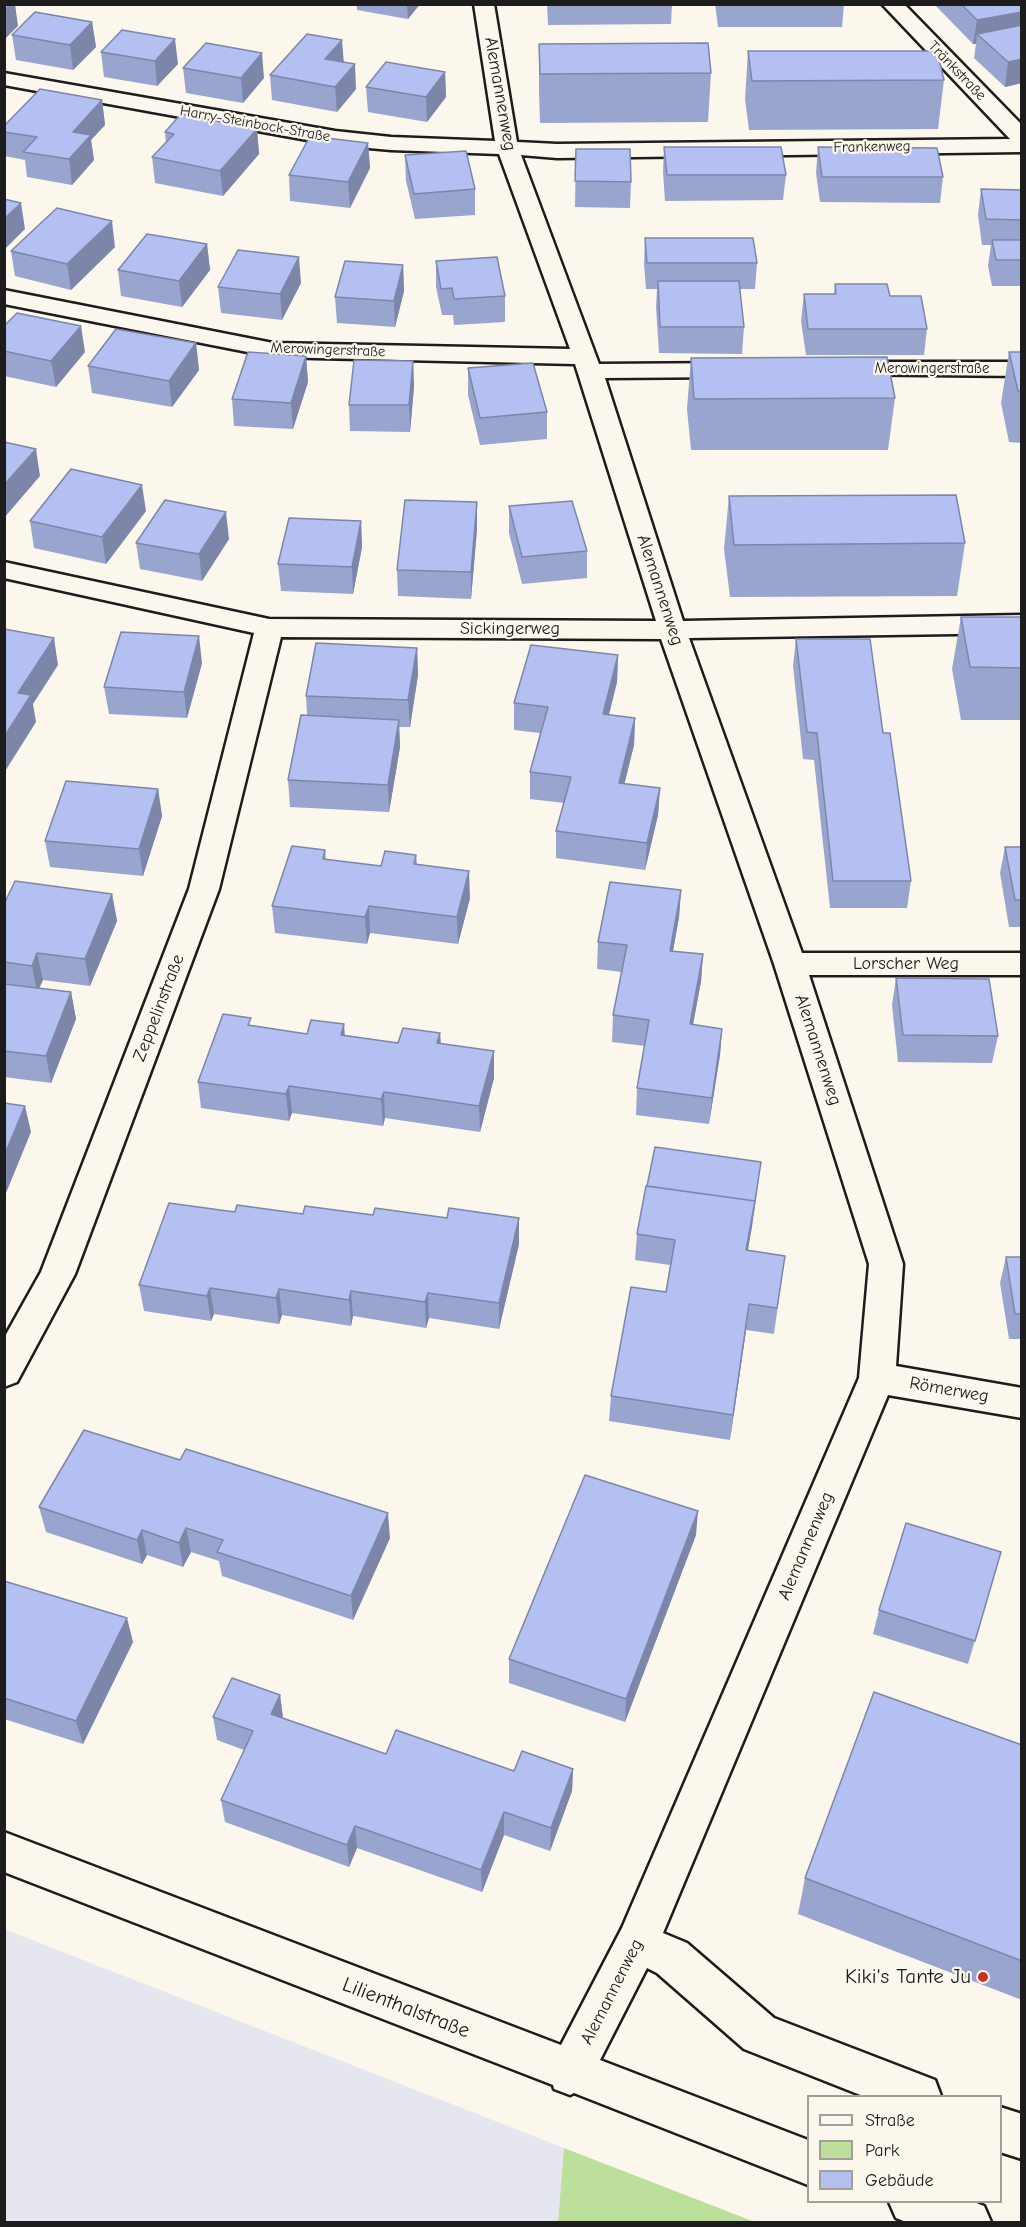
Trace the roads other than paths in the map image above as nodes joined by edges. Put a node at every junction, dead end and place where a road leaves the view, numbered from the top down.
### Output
1 (484, 4) edge
2 (892, 4) edge
3 (4, 79) edge
4 (1022, 138) edge
5 (1022, 145) edge
6 (507, 146) junction
7 (4, 297) edge
8 (587, 364) junction
9 (818, 369) edge
10 (1022, 369) edge
11 (758, 370) edge
12 (4, 570) edge
13 (1022, 624) edge
14 (269, 628) junction
15 (672, 630) junction
16 (790, 964) junction
17 (1022, 964) edge
18 (4, 1372) edge
19 (877, 1378) junction
20 (1022, 1403) edge
21 (4, 1852) edge
22 (637, 1943) junction
23 (570, 2073) junction
24 (914, 2095) edge
25 (1002, 2130) edge
26 (1022, 2137) edge
27 (807, 2162) edge
28 (915, 2203) edge
29 (968, 2223) edge

1 - 6 street, Alemannenweg
2 - 4 street, Tränkstraße
3 - 6 street, Harry-Steinbock-Straße
5 - 6 street, Frankenweg
6 - 8 street, Alemannenweg
7 - 8 street, Merowingerstraße
8 - 11 street, Merowingerstraße
8 - 15 street, Alemannenweg
9 - 10 street, Merowingerstraße
12 - 14 street, Sickingerweg
13 - 15 street, Sickingerweg
14 - 15 street, Sickingerweg
14 - 18 street, Zeppelinstraße
15 - 16 street, Alemannenweg
16 - 17 street, Lorscher Weg
16 - 19 street, Alemannenweg
19 - 20 street, Römerweg
19 - 22 street, Alemannenweg
21 - 23 street, Lilienthalstraße
22 - 23 street, Alemannenweg
22 - 24 street
23 - 27 street, Lilienthalstraße
25 - 26 street
28 - 29 street

